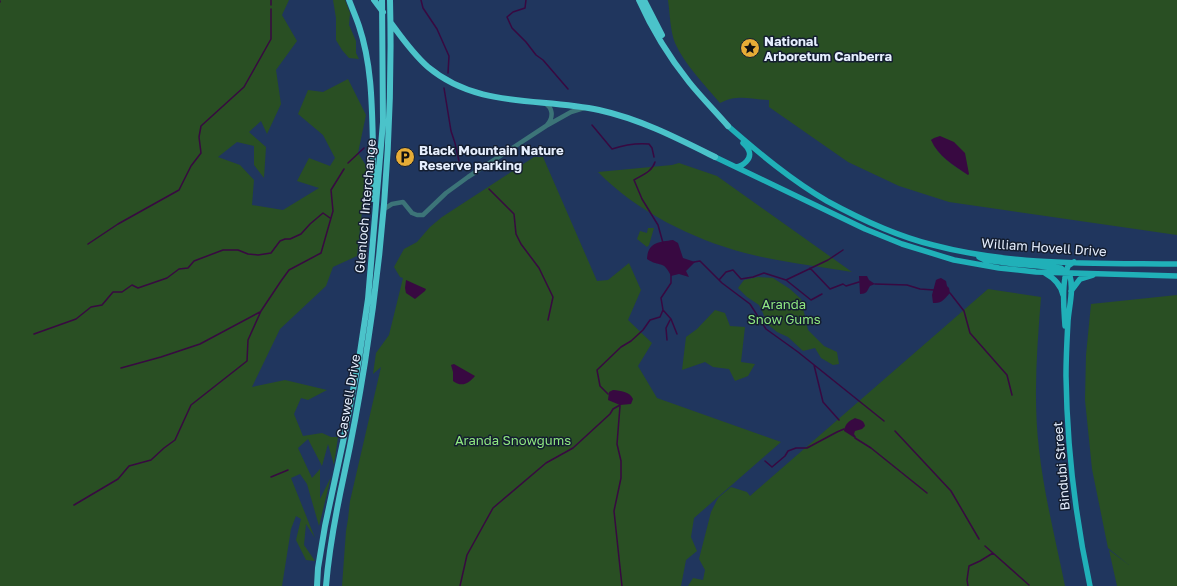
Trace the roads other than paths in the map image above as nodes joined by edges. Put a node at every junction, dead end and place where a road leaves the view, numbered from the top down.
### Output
1 (349, 0) edge
2 (374, 0) edge
3 (382, 0) edge
4 (392, 0) edge
5 (639, 0) edge
6 (644, 0) edge
7 (690, 83) junction
8 (542, 103) junction
9 (588, 108) junction
10 (546, 126) junction
11 (728, 126) junction
12 (715, 157) joint
13 (736, 167) junction
14 (384, 209) junction
15 (969, 253) junction
16 (1074, 262) junction
17 (370, 264) junction
18 (1177, 264) edge
19 (1043, 273) junction
20 (1067, 273) junction
21 (1097, 274) junction
22 (1177, 276) edge
23 (1071, 291) junction
24 (1064, 306) junction
25 (1066, 342) junction
26 (350, 401) joint
27 (317, 586) edge
28 (326, 586) edge
29 (1090, 586) edge

1 - 17 highway
2 - 8 highway
3 - 17 highway, Glenloch Interchange
4 - 14 highway, Glenloch Interchange
5 - 7 highway
6 - 7 highway
7 - 11 highway
8 - 9 highway
8 - 10 street
9 - 10 street
9 - 12 highway
10 - 14 street
11 - 13 main road
11 - 15 main road, William Hovell Drive
12 - 13 main road
13 - 19 main road, William Hovell Drive
14 - 28 highway, Caswell Drive
15 - 16 main road, William Hovell Drive
15 - 20 main road
16 - 18 main road, William Hovell Drive
16 - 20 main road
17 - 26 highway, Glenloch Interchange
19 - 20 main road, William Hovell Drive
19 - 24 main road
20 - 21 main road, William Hovell Drive
20 - 23 main road, Bindubi Street
20 - 24 main road, Bindubi Street
21 - 22 main road, William Hovell Drive
21 - 23 main road
23 - 25 main road, Bindubi Street
24 - 25 main road, Bindubi Street
25 - 29 main road, Bindubi Street
26 - 27 highway, Caswell Drive

